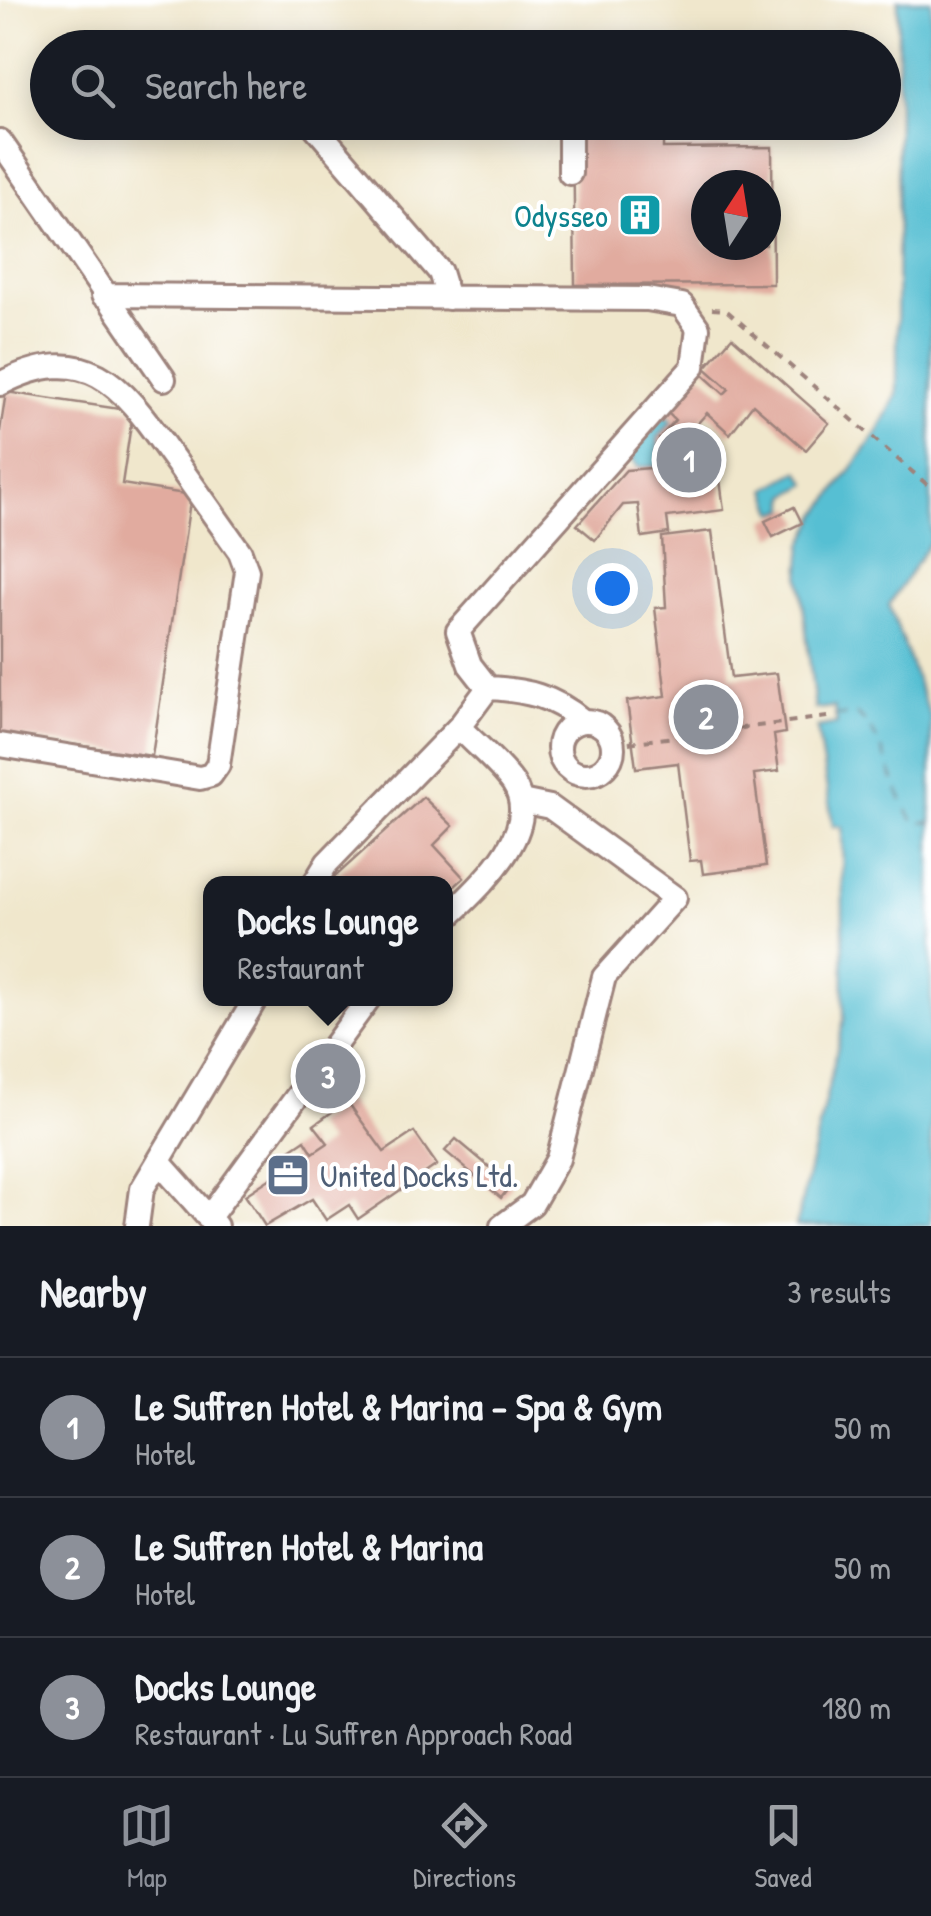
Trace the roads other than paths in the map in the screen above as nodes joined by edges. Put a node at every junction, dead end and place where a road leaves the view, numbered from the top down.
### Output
1 (326, 140) edge
2 (570, 140) edge
3 (0, 141) edge
4 (570, 173) dead end
5 (104, 296) junction
6 (448, 298) junction
7 (164, 380) dead end
8 (0, 384) edge
9 (488, 688) junction
10 (583, 721) junction
11 (458, 727) junction
12 (0, 745) edge
13 (520, 800) junction
14 (319, 876) edge
15 (453, 912) edge
16 (251, 1006) edge
17 (363, 1006) edge
18 (159, 1162) junction
19 (213, 1221) edge
20 (137, 1226) edge
21 (502, 1226) edge

1 - 6 street
2 - 4 street
3 - 5 street
5 - 6 street
5 - 7 street
6 - 9 street
8 - 12 street
9 - 10 street
9 - 11 street
10 - 10 street
11 - 13 street
11 - 14 street
13 - 15 street
13 - 21 street
16 - 18 street
17 - 19 street
18 - 19 street
18 - 20 street

